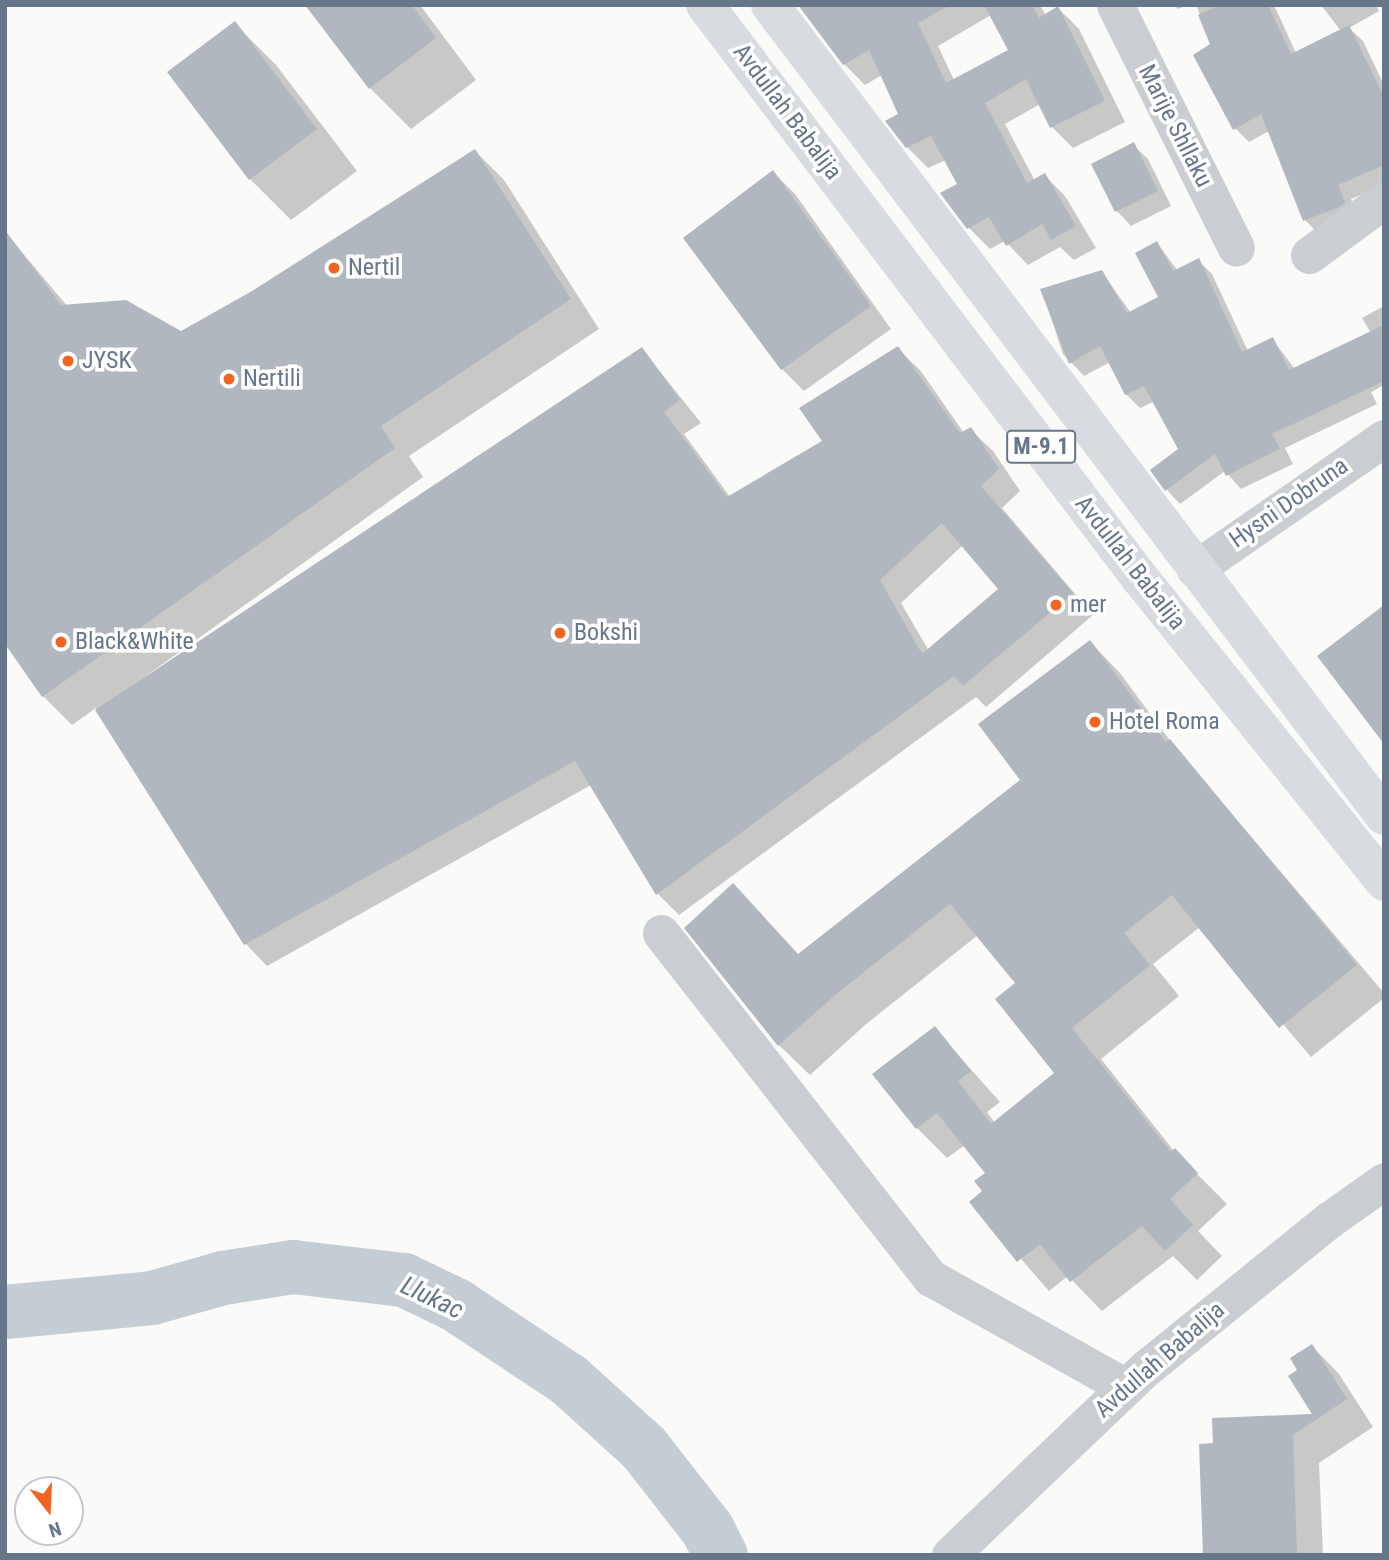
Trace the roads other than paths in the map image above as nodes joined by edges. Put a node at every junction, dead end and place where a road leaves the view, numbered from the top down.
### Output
1 (705, 5) edge
2 (769, 5) edge
3 (1115, 5) edge
4 (1384, 200) edge
5 (1236, 248) dead end
6 (1309, 255) dead end
7 (1384, 438) edge
8 (1195, 569) junction
9 (1384, 816) edge
10 (1384, 882) edge
11 (661, 933) dead end
12 (1384, 1181) edge
13 (1126, 1387) junction
14 (950, 1555) edge

1 - 10 main road, Avdullah Babalija / M-9.1
2 - 8 main road, Avdullah Babalija / M-9.1
3 - 5 street, Marije Shllaku
4 - 6 street
7 - 8 street, Hysni Dobruna
8 - 9 main road, Avdullah Babalija / M-9.1
11 - 13 street
12 - 13 street, Avdullah Babalija
13 - 14 street, Avdullah Babalija

